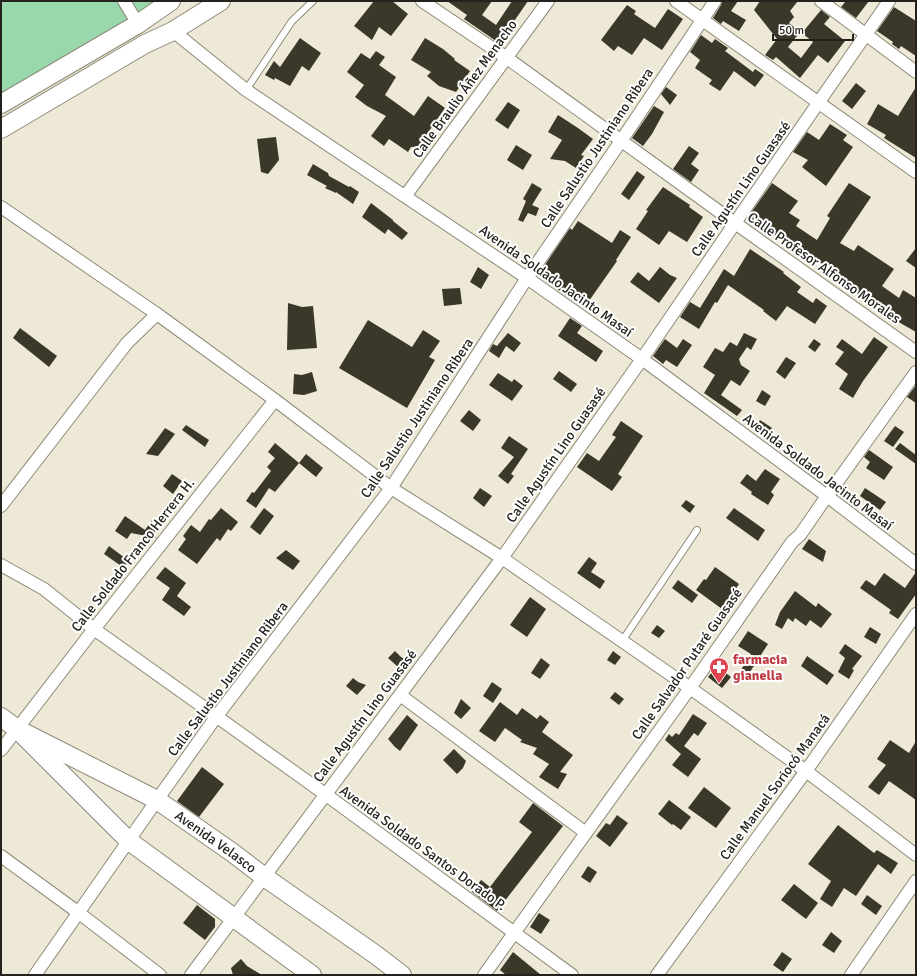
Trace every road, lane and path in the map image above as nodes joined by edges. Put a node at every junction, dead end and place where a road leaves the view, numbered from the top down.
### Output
1 (124, 1) edge
2 (171, 1) edge
3 (222, 1) edge
4 (313, 1) edge
5 (422, 1) edge
6 (548, 1) edge
7 (676, 1) edge
8 (715, 1) edge
9 (820, 1) edge
10 (889, 1) edge
11 (702, 20) junction
12 (138, 24) junction
13 (173, 31) junction
14 (867, 34) junction
15 (507, 58) junction
16 (916, 72) edge
17 (246, 90) junction
18 (820, 103) junction
19 (1, 104) edge
20 (1, 129) edge
21 (621, 141) junction
22 (916, 172) edge
23 (406, 195) junction
24 (1, 207) edge
25 (735, 224) junction
26 (527, 278) junction
27 (157, 314) junction
28 (916, 352) edge
29 (642, 359) junction
30 (916, 372) edge
31 (275, 400) junction
32 (391, 488) junction
33 (827, 496) junction
34 (1, 506) edge
35 (697, 530) dead end
36 (502, 558) junction
37 (916, 564) edge
38 (1, 565) edge
39 (914, 621) edge
40 (94, 629) junction
41 (622, 641) junction
42 (690, 688) junction
43 (400, 695) junction
44 (216, 717) junction
45 (1, 718) edge
46 (17, 729) junction
47 (1, 750) edge
48 (806, 771) junction
49 (325, 794) junction
50 (157, 800) junction
51 (586, 833) junction
52 (129, 840) junction
53 (916, 855) edge
54 (1, 856) edge
55 (263, 876) junction
56 (916, 881) edge
57 (79, 913) junction
58 (233, 917) junction
59 (514, 933) junction
60 (35, 975) edge
61 (160, 975) edge
62 (191, 975) edge
63 (312, 975) edge
64 (402, 975) edge
65 (484, 975) edge
66 (572, 975) edge
67 (656, 975) edge
68 (851, 975) edge

1 - 12 street
2 - 12 street
3 - 13 street
4 - 17 lane
5 - 15 street, Calle Profesor Alfonso Morales
6 - 15 street, Calle Braulio Áñez Menacho
7 - 11 street
8 - 11 street, Calle Salustio Justiniano Ribera
9 - 14 street
10 - 14 street, Calle Agustín Lino Guasasé
11 - 18 street
11 - 21 street, Calle Salustio Justiniano Ribera
12 - 19 street
13 - 17 street, Avenida Soldado Jacinto Masaí
13 - 20 street
14 - 16 street
14 - 18 street, Calle Agustín Lino Guasasé
15 - 21 street, Calle Profesor Alfonso Morales
15 - 23 street, Calle Braulio Áñez Menacho
17 - 23 street, Avenida Soldado Jacinto Masaí
18 - 22 street
18 - 25 street, Calle Agustín Lino Guasasé
21 - 25 street, Calle Profesor Alfonso Morales
21 - 26 street, Calle Salustio Justiniano Ribera
23 - 26 street, Avenida Soldado Jacinto Masaí
24 - 27 street
25 - 28 street, Calle Profesor Alfonso Morales
25 - 29 street, Calle Agustín Lino Guasasé
26 - 29 street, Avenida Soldado Jacinto Masaí
26 - 32 street, Calle Salustio Justiniano Ribera
27 - 31 street
27 - 34 street
29 - 33 street, Avenida Soldado Jacinto Masaí
29 - 36 street, Calle Agustín Lino Guasasé
30 - 33 street, Calle Salvador Putaré Guasasé
31 - 32 street
31 - 40 street, Calle Soldado Franco Herrera H.
32 - 36 street
32 - 44 street, Calle Salustio Justiniano Ribera
33 - 37 street, Avenida Soldado Jacinto Masaí
33 - 42 street, Calle Salvador Putaré Guasasé
35 - 41 lane
36 - 41 street
36 - 43 street, Calle Agustín Lino Guasasé
38 - 40 street, Avenida Soldado Santos Dorado P.
39 - 48 street, Calle Manuel Soriocó Manacá
40 - 44 street, Avenida Soldado Santos Dorado P.
40 - 46 street, Calle Soldado Franco Herrera H.
41 - 42 street
42 - 48 street
42 - 51 street, Calle Salvador Putaré Guasasé
43 - 49 street, Calle Agustín Lino Guasasé
43 - 51 street
44 - 49 street, Avenida Soldado Santos Dorado P.
44 - 50 street, Calle Salustio Justiniano Ribera
45 - 46 street, Avenida Velasco
46 - 47 street, Calle Soldado Franco Herrera H.
46 - 50 street, Avenida Velasco
46 - 52 street, Avenida Velasco
48 - 53 street
48 - 67 street, Calle Manuel Soriocó Manacá
49 - 55 street, Calle Agustín Lino Guasasé
49 - 59 street, Avenida Soldado Santos Dorado P.
50 - 52 street, Calle Salustio Justiniano Ribera
50 - 55 street, Avenida Velasco
51 - 59 street, Calle Salvador Putaré Guasasé
52 - 57 street, Calle Salustio Justiniano Ribera
52 - 58 street, Avenida Velasco
54 - 57 street
55 - 58 street, Calle Agustín Lino Guasasé
55 - 64 street, Avenida Velasco
56 - 68 street
57 - 60 street, Calle Salustio Justiniano Ribera
57 - 61 street
58 - 62 street, Calle Agustín Lino Guasasé
58 - 63 street, Avenida Velasco
59 - 65 street, Calle Salvador Putaré Guasasé
59 - 66 street, Avenida Soldado Santos Dorado P.

